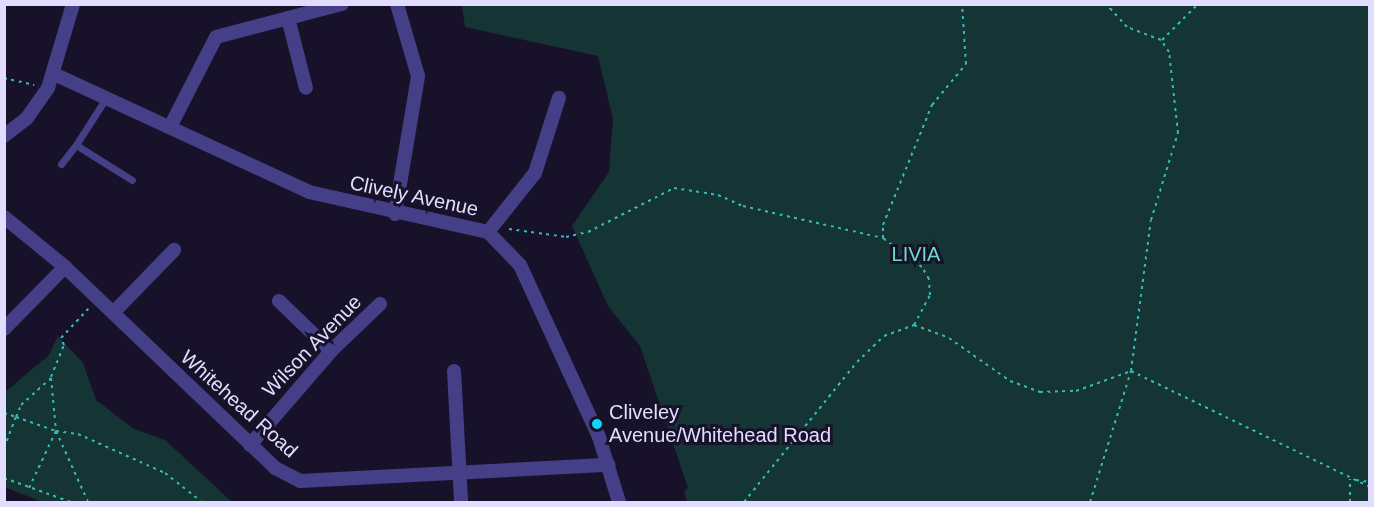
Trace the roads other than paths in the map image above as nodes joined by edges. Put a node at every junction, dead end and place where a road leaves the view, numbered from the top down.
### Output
1 (73, 4) edge
2 (342, 4) edge
3 (397, 4) edge
4 (288, 18) junction
5 (54, 74) junction
6 (306, 88) dead end
7 (106, 98) junction
8 (559, 98) dead end
9 (170, 127) junction
10 (4, 136) edge
11 (76, 145) junction
12 (61, 164) dead end
13 (132, 180) dead end
14 (395, 213) junction
15 (4, 217) edge
16 (491, 230) junction
17 (174, 250) dead end
18 (65, 267) junction
19 (279, 301) dead end
20 (380, 304) dead end
21 (113, 313) junction
22 (4, 329) edge
23 (331, 351) junction
24 (454, 371) dead end
25 (250, 445) junction
26 (609, 465) junction
27 (459, 473) junction
28 (461, 502) edge
29 (619, 502) edge

1 - 5 street
2 - 4 street
3 - 14 street
4 - 6 street
4 - 9 street
5 - 7 street, Clively Avenue
5 - 10 street
7 - 9 street, Clively Avenue
7 - 11 lane
8 - 16 street
9 - 14 street, Clively Avenue
11 - 12 lane
11 - 13 lane
14 - 16 street, Clively Avenue
15 - 18 street, Whitehead Road
16 - 26 street, Clively Avenue
17 - 21 street
18 - 21 street, Whitehead Road
18 - 22 street
19 - 23 street
20 - 23 street, Wilson Avenue
21 - 25 street, Whitehead Road
23 - 25 street, Wilson Avenue
24 - 27 street
25 - 27 street, Whitehead Road
26 - 27 street, Whitehead Road
26 - 29 street, Clively Avenue
27 - 28 street

